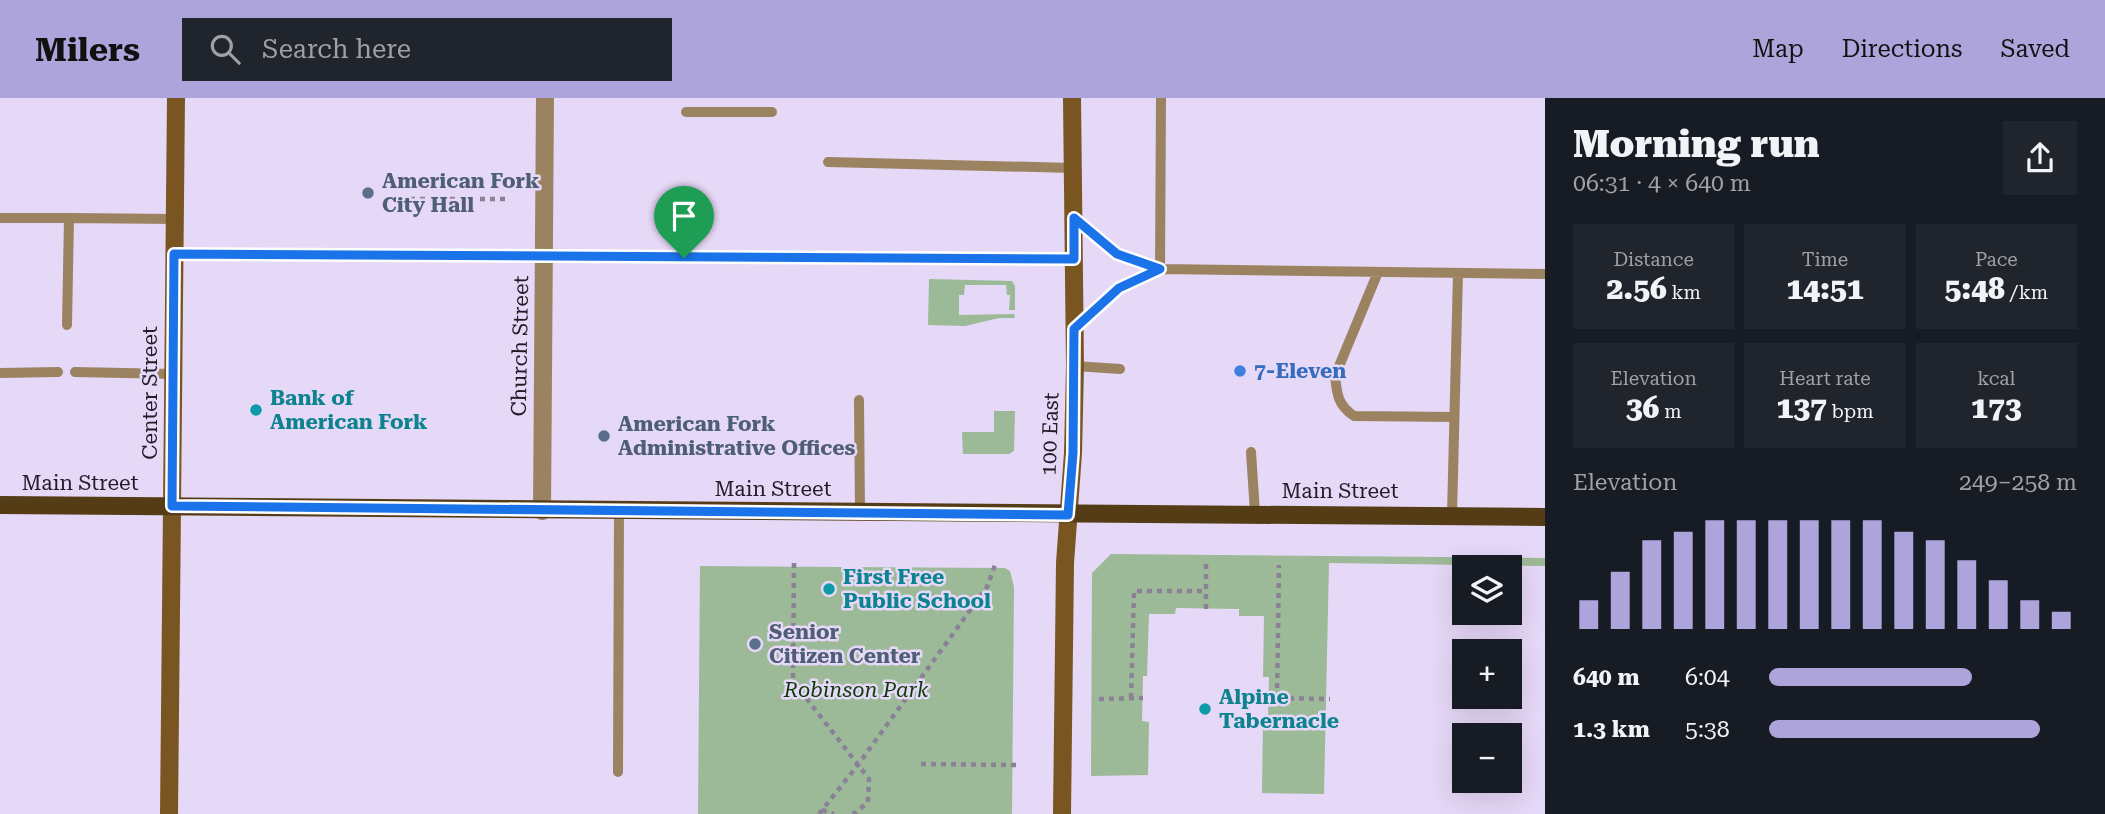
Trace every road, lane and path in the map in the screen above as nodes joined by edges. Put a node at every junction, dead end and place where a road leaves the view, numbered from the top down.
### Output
1 (176, 98) edge
2 (545, 98) edge
3 (1072, 98) edge
4 (1161, 98) edge
5 (686, 112) dead end
6 (772, 112) dead end
7 (828, 162) dead end
8 (1073, 168) junction
9 (400, 200) dead end
10 (508, 200) dead end
11 (0, 218) edge
12 (69, 218) junction
13 (1074, 218) junction
14 (174, 219) junction
15 (174, 254) junction
16 (544, 257) junction
17 (1074, 259) junction
18 (1160, 269) junction
19 (1378, 272) junction
20 (1458, 273) junction
21 (1545, 274) edge
22 (67, 325) dead end
23 (1074, 329) junction
24 (1075, 366) junction
25 (1121, 369) dead end
26 (58, 372) dead end
27 (75, 372) dead end
28 (0, 373) edge
29 (173, 374) junction
30 (859, 400) dead end
31 (1454, 417) junction
32 (1251, 452) dead end
33 (0, 505) edge
34 (172, 506) junction
35 (542, 511) junction
36 (619, 511) junction
37 (860, 513) junction
38 (1255, 513) junction
39 (1068, 515) junction
40 (1451, 515) junction
41 (1545, 517) edge
42 (794, 563) dead end
43 (1206, 564) dead end
44 (995, 565) dead end
45 (1279, 565) dead end
46 (1206, 591) junction
47 (1206, 609) dead end
48 (1131, 698) junction
49 (1143, 698) dead end
50 (1269, 698) dead end
51 (1278, 698) junction
52 (1099, 699) dead end
53 (1330, 699) dead end
54 (921, 764) dead end
55 (1016, 765) dead end
56 (857, 766) junction
57 (618, 772) dead end
58 (821, 812) edge
59 (169, 814) edge
60 (834, 814) edge
61 (847, 814) edge
62 (1062, 814) edge

1 - 14 street, Center Street
2 - 16 street, Church Street
3 - 8 street, 100 East
4 - 18 lane
5 - 6 lane
7 - 8 lane
8 - 13 street, 100 East
9 - 10 path
11 - 12 lane
12 - 14 lane
12 - 22 lane
13 - 17 street, 100 East
13 - 18 lane
14 - 15 street, Center Street
15 - 16 lane
15 - 29 street, Center Street
16 - 17 lane
16 - 35 street, Church Street
17 - 23 street, 100 East
18 - 19 lane
18 - 23 lane
19 - 20 lane
19 - 31 lane
20 - 21 lane
20 - 31 lane
23 - 24 street, 100 East
24 - 25 lane
24 - 39 street, 100 East
26 - 28 lane
27 - 29 lane
29 - 34 street, Center Street
30 - 37 lane
31 - 40 lane
32 - 38 lane
33 - 34 main road, Main Street
34 - 35 main road, Main Street
34 - 59 street, Center Street
35 - 36 main road, Main Street
36 - 37 main road, Main Street
36 - 57 lane
37 - 39 main road, Main Street
38 - 39 main road, Main Street
38 - 40 main road, Main Street
39 - 62 street, 100 East
40 - 41 main road, Main Street
42 - 56 path
43 - 46 path
44 - 56 path
45 - 51 path
46 - 47 path
46 - 48 path
48 - 49 path
48 - 52 path
50 - 51 path
51 - 53 path
54 - 55 path
56 - 58 path
56 - 61 path
58 - 60 path

